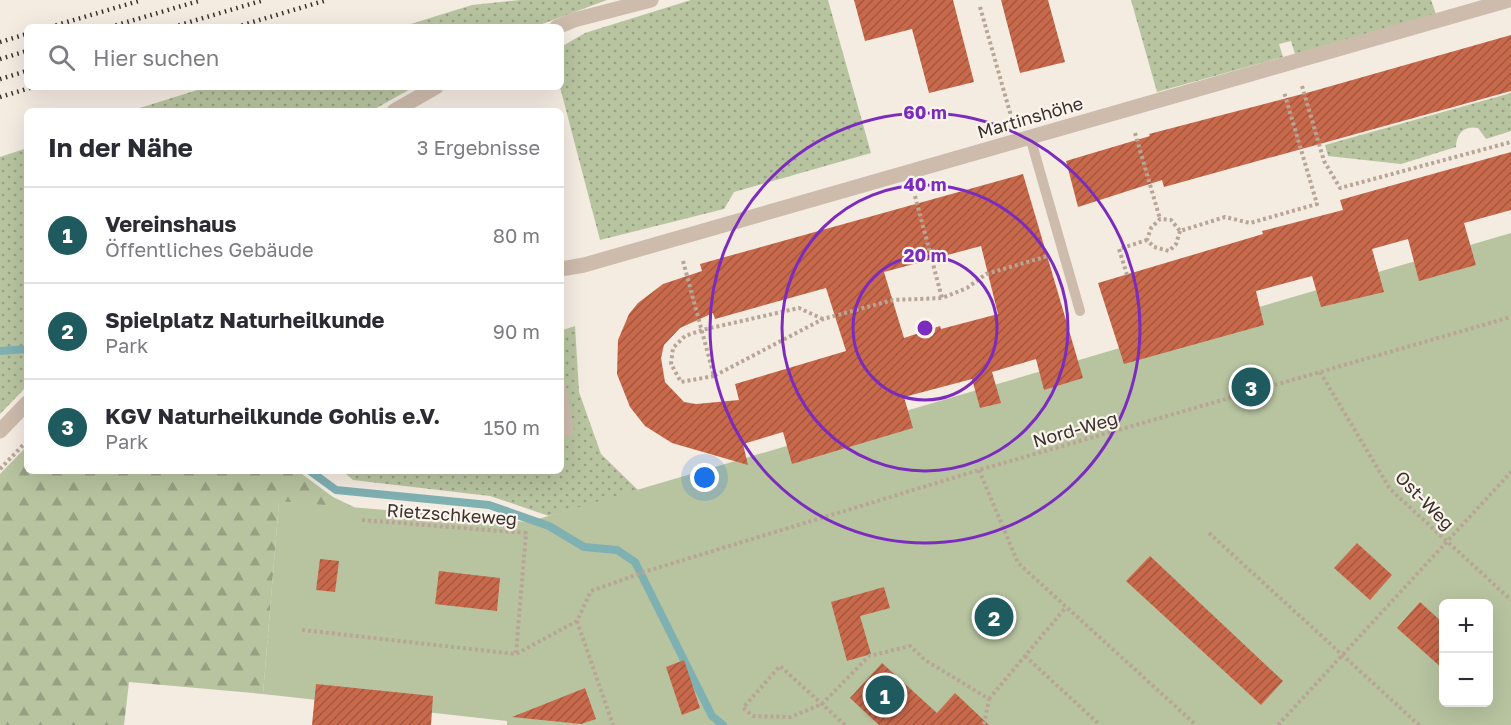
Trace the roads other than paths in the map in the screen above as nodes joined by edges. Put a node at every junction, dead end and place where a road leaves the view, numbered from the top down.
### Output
1 (651, 0) edge
2 (1509, 0) edge
3 (564, 24) edge
4 (431, 90) edge
5 (399, 108) edge
6 (1024, 139) junction
7 (564, 268) edge
8 (1080, 311) dead end
9 (564, 403) edge
10 (24, 406) edge
11 (0, 431) edge
12 (564, 431) edge

1 - 3 street
2 - 6 street, Martinshöhe
4 - 5 street
6 - 7 street, Martinshöhe
6 - 8 lane
9 - 12 lane
10 - 11 street

